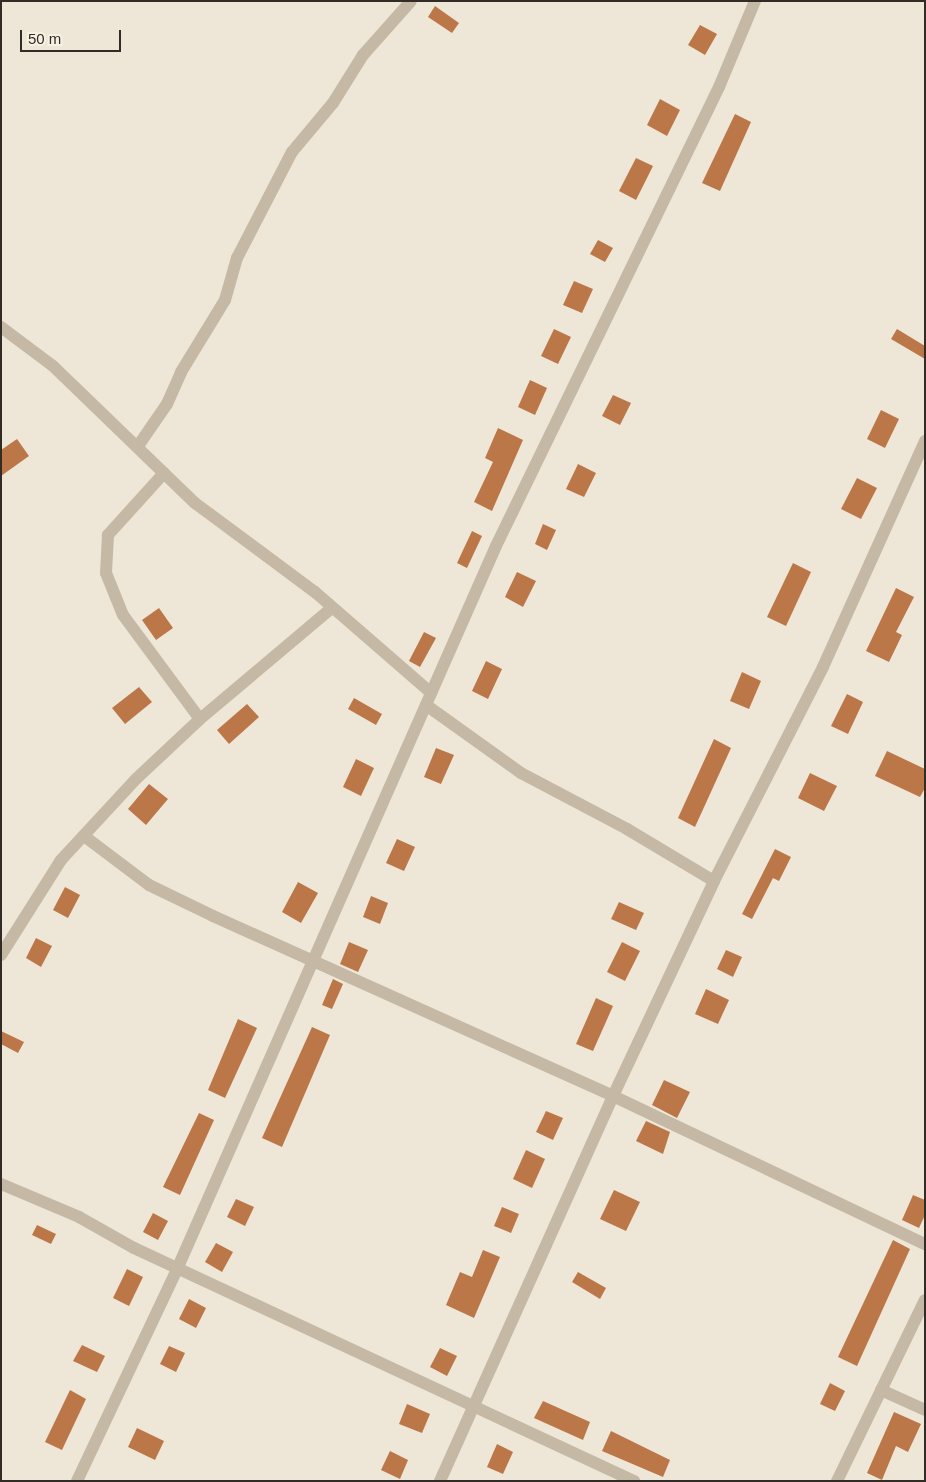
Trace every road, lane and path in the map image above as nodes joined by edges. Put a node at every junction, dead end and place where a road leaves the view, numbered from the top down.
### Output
1 (412, 1) edge
2 (755, 1) edge
3 (1, 327) edge
4 (925, 441) edge
5 (138, 446) junction
6 (164, 472) junction
7 (332, 608) junction
8 (429, 699) junction
9 (200, 719) junction
10 (84, 836) junction
11 (714, 881) junction
12 (1, 955) edge
13 (314, 961) junction
14 (613, 1096) junction
15 (1, 1184) edge
16 (925, 1244) edge
17 (178, 1267) junction
18 (925, 1300) edge
19 (881, 1390) junction
20 (472, 1408) junction
21 (925, 1410) edge
22 (77, 1481) edge
23 (440, 1481) edge
24 (634, 1481) edge
25 (837, 1481) edge

1 - 5 street
2 - 8 street
3 - 5 street
4 - 11 street
5 - 6 street
6 - 7 street
6 - 9 street
7 - 8 street
7 - 9 street
8 - 11 street
8 - 13 street
9 - 10 street
10 - 12 street
10 - 13 street
11 - 14 street
13 - 14 street
13 - 17 street
14 - 16 street
14 - 20 street
15 - 17 street
17 - 20 street
17 - 22 street
18 - 19 street
19 - 21 street
19 - 25 street
20 - 23 street
20 - 24 street

